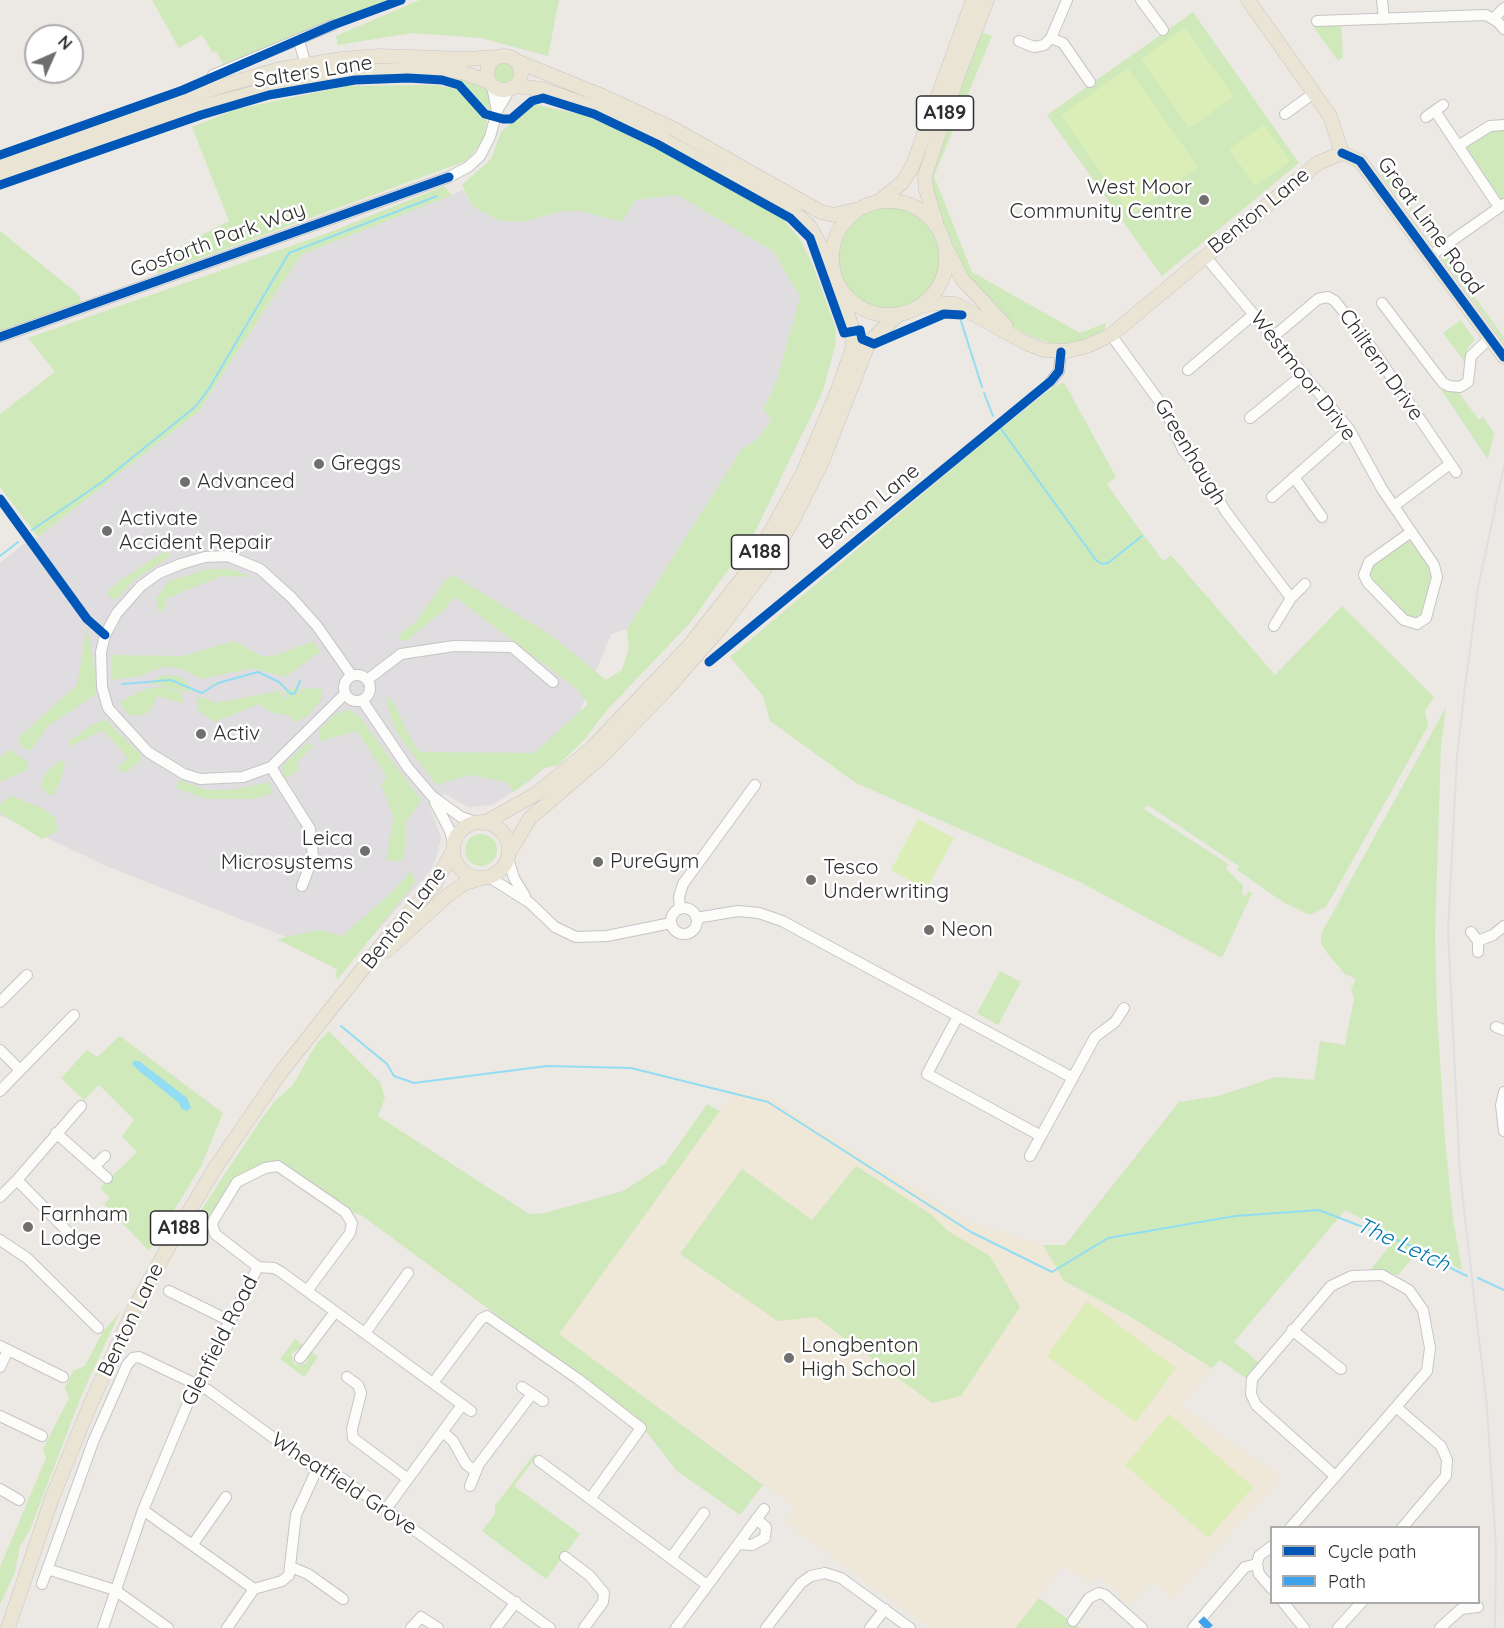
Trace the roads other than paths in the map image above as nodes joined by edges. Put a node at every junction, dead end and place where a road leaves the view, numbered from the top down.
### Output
1 (973, 0) edge
2 (987, 0) edge
3 (1067, 0) edge
4 (1141, 0) edge
5 (1248, 0) edge
6 (1382, 0) edge
7 (1504, 8) edge
8 (1494, 18) junction
9 (1384, 19) junction
10 (1317, 21) dead end
11 (333, 25) dead end
12 (1504, 29) edge
13 (1163, 30) dead end
14 (1051, 38) junction
15 (299, 41) junction
16 (1019, 41) dead end
17 (498, 57) junction
18 (516, 61) junction
19 (308, 71) junction
20 (213, 75) dead end
21 (1090, 82) dead end
22 (490, 84) junction
23 (513, 88) junction
24 (1314, 93) junction
25 (497, 111) junction
26 (1434, 111) dead end
27 (1286, 114) dead end
28 (1504, 125) edge
29 (1458, 146) junction
30 (1342, 153) junction
31 (0, 164) edge
32 (0, 177) edge
33 (878, 202) junction
34 (1502, 205) edge
35 (859, 209) junction
36 (938, 229) junction
37 (944, 242) junction
38 (1206, 256) junction
39 (1430, 256) junction
40 (832, 268) junction
41 (839, 286) junction
42 (1382, 303) dead end
43 (921, 306) junction
44 (1254, 314) junction
45 (898, 315) junction
46 (1111, 334) junction
47 (0, 337) edge
48 (1273, 337) junction
49 (1490, 338) junction
50 (1026, 343) junction
51 (1061, 352) junction
52 (1504, 357) edge
53 (1189, 370) dead end
54 (1304, 374) junction
55 (1052, 381) dead end
56 (1250, 418) dead end
57 (1349, 429) junction
58 (1294, 477) junction
59 (1272, 497) dead end
60 (1394, 506) junction
61 (1322, 517) dead end
62 (1411, 532) junction
63 (1305, 584) dead end
64 (1292, 598) junction
65 (1274, 626) dead end
66 (352, 676) junction
67 (367, 680) junction
68 (553, 681) dead end
69 (345, 694) junction
70 (362, 700) junction
71 (271, 767) junction
72 (755, 785) dead end
73 (432, 796) junction
74 (481, 823) junction
75 (454, 849) junction
76 (508, 856) junction
77 (486, 878) junction
78 (302, 886) dead end
79 (530, 903) junction
80 (680, 909) junction
81 (696, 918) junction
82 (671, 923) junction
83 (1504, 926) edge
84 (1476, 942) dead end
85 (27, 975) dead end
86 (352, 984) junction
87 (0, 1002) edge
88 (1124, 1008) dead end
89 (74, 1015) dead end
90 (958, 1016) junction
91 (0, 1050) edge
92 (20, 1070) junction
93 (1072, 1078) junction
94 (0, 1091) edge
95 (1504, 1092) edge
96 (81, 1106) dead end
97 (1504, 1131) edge
98 (56, 1133) junction
99 (1041, 1136) junction
100 (105, 1156) dead end
101 (1030, 1156) dead end
102 (95, 1166) junction
103 (107, 1178) dead end
104 (17, 1180) junction
105 (0, 1197) edge
106 (70, 1234) dead end
107 (0, 1240) edge
108 (258, 1267) junction
109 (408, 1273) dead end
110 (169, 1291) dead end
111 (307, 1291) junction
112 (335, 1312) junction
113 (230, 1321) junction
114 (98, 1328) dead end
115 (1292, 1330) junction
116 (365, 1334) junction
117 (4, 1348) edge
118 (300, 1358) dead end
119 (130, 1360) joint
120 (0, 1367) edge
121 (1341, 1370) dead end
122 (63, 1377) dead end
123 (347, 1377) dead end
124 (433, 1383) junction
125 (197, 1384) junction
126 (522, 1387) dead end
127 (532, 1394) junction
128 (543, 1401) dead end
129 (1396, 1407) junction
130 (0, 1416) edge
131 (443, 1432) junction
132 (42, 1436) dead end
133 (539, 1461) dead end
134 (317, 1469) junction
135 (476, 1471) junction
136 (1335, 1476) junction
137 (408, 1479) junction
138 (470, 1486) dead end
139 (0, 1489) edge
140 (226, 1497) dead end
141 (590, 1498) junction
142 (18, 1500) dead end
143 (386, 1509) junction
144 (764, 1509) dead end
145 (143, 1510) junction
146 (704, 1513) dead end
147 (756, 1519) junction
148 (1291, 1526) edge
149 (1398, 1526) edge
150 (738, 1544) junction
151 (193, 1545) junction
152 (1270, 1548) edge
153 (565, 1557) dead end
154 (671, 1558) junction
155 (1257, 1564) junction
156 (291, 1567) junction
157 (47, 1569) junction
158 (42, 1584) dead end
159 (708, 1585) junction
160 (1270, 1587) edge
161 (254, 1589) junction
162 (115, 1590) junction
163 (343, 1599) dead end
164 (516, 1602) junction
165 (1285, 1604) edge
166 (1360, 1604) edge
167 (1478, 1607) dead end
168 (885, 1609) junction
169 (1073, 1621) dead end
170 (8, 1628) edge
171 (103, 1628) edge
172 (168, 1628) edge
173 (227, 1628) edge
174 (411, 1628) edge
175 (438, 1628) edge
176 (496, 1628) edge
177 (550, 1628) edge
178 (584, 1628) edge
179 (676, 1628) edge
180 (766, 1628) edge
181 (870, 1628) edge
182 (910, 1628) edge
183 (1142, 1628) edge
184 (1193, 1628) edge
185 (1304, 1628) edge
186 (1338, 1628) edge
187 (1440, 1628) edge

1 - 33 main road, A189
2 - 36 main road, A189
3 - 14 street
4 - 13 street
5 - 24 main road
6 - 9 street
7 - 8 street
8 - 9 street
8 - 12 street
9 - 10 street
11 - 15 street
14 - 16 street
14 - 21 street
15 - 19 street
15 - 20 street
17 - 18 main road, A189
17 - 19 main road, Salters Lane / A189
17 - 22 main road
18 - 23 main road
18 - 35 main road, A189
19 - 22 main road, Salters Lane / A189
19 - 31 main road, Salters Lane / A189
19 - 32 main road, Salters Lane / A189
22 - 23 main road, A189
22 - 25 street, Gosforth Park Way
23 - 25 street, Gosforth Park Way
23 - 40 main road, A189
24 - 27 street
24 - 30 main road
25 - 47 street, Gosforth Park Way
26 - 29 street
28 - 29 street
29 - 34 street
30 - 38 main road, Benton Lane
30 - 39 main road, Great Lime Road
33 - 35 main road, A189
33 - 36 main road, A189
34 - 39 street
35 - 40 main road, A189
36 - 37 main road, A189
37 - 43 main road, A189
37 - 50 main road, Benton Lane
38 - 44 street, Westmoor Drive
38 - 46 main road, Benton Lane
39 - 49 main road, Great Lime Road
40 - 41 main road, A189
41 - 45 main road, A189
41 - 74 main road, A188
42 - 49 street
43 - 45 main road, A189
43 - 50 main road, Benton Lane
44 - 48 street, Westmoor Drive
44 - 53 street
45 - 76 main road, Benton Lane / A188
46 - 51 main road, Benton Lane
46 - 64 street, Greenhaugh
48 - 54 street, Westmoor Drive
48 - 60 street, Chiltern Drive
49 - 52 main road, Great Lime Road
50 - 51 main road, Benton Lane
51 - 55 street
54 - 56 street
54 - 57 street, Westmoor Drive
57 - 58 street
57 - 60 street, Westmoor Drive
58 - 59 street
58 - 61 street
60 - 62 street, Westmoor Drive
62 - 62 street, Westmoor Drive
63 - 64 street
64 - 65 street
66 - 67 street
66 - 69 street
66 - 71 street
67 - 68 street
67 - 70 street
69 - 70 street
69 - 71 street
70 - 73 street
71 - 78 street
72 - 80 street
73 - 74 street
73 - 75 street
74 - 75 main road, A188
74 - 76 main road
75 - 77 main road
75 - 86 main road, Benton Lane / A188
76 - 77 main road, A188
76 - 79 street
77 - 79 street
77 - 86 main road, Benton Lane / A188
79 - 82 street
80 - 81 street
80 - 82 street
81 - 82 street
81 - 90 street
83 - 84 street
85 - 87 street
86 - 170 main road, Benton Lane / A188
88 - 93 street
89 - 92 street
90 - 93 street
90 - 99 street
91 - 92 street
92 - 94 street
93 - 99 street
95 - 97 street
96 - 98 street
98 - 102 street
98 - 104 street
99 - 101 street
100 - 102 street
102 - 103 street
104 - 105 street
104 - 106 street
107 - 114 street
108 - 111 street, Glenfield Road
108 - 111 street
108 - 113 street, Glenfield Road
109 - 116 street
110 - 113 street
111 - 112 street, Glenfield Road
112 - 116 street, Glenfield Road
112 - 118 street
113 - 125 street, Glenfield Road
115 - 121 street
115 - 129 street
115 - 136 street
116 - 124 street, Glenfield Road
117 - 120 street
117 - 122 street
119 - 125 street, Wheatfield Grove
119 - 157 street, Benton Lane
123 - 137 street
124 - 131 street, Glenfield Road
124 - 141 street
125 - 134 street, Wheatfield Grove
125 - 145 street, Glenfield Road
126 - 127 street
127 - 128 street
127 - 135 street
129 - 136 street
129 - 149 street
130 - 132 street
131 - 135 street
131 - 137 street
133 - 141 street
134 - 143 street, Wheatfield Grove
134 - 156 street
135 - 138 street
136 - 148 street
137 - 143 street
139 - 142 street
140 - 151 street
141 - 154 street
143 - 164 street, Wheatfield Grove
144 - 147 street
145 - 151 street
145 - 162 street, Glenfield Road
146 - 154 street
147 - 150 street
147 - 150 street
150 - 159 street
151 - 161 street
152 - 155 street
153 - 178 street
154 - 159 street
155 - 160 street
155 - 184 street
156 - 161 street
156 - 163 street
157 - 158 street, Benton Lane
157 - 162 street
159 - 179 street
161 - 173 street
162 - 171 street, Glenfield Road
162 - 172 street
164 - 176 street
164 - 177 street, Wheatfield Grove
165 - 185 street
166 - 186 street
167 - 187 street
168 - 180 street
168 - 181 street
168 - 182 street
169 - 183 street
174 - 175 street

